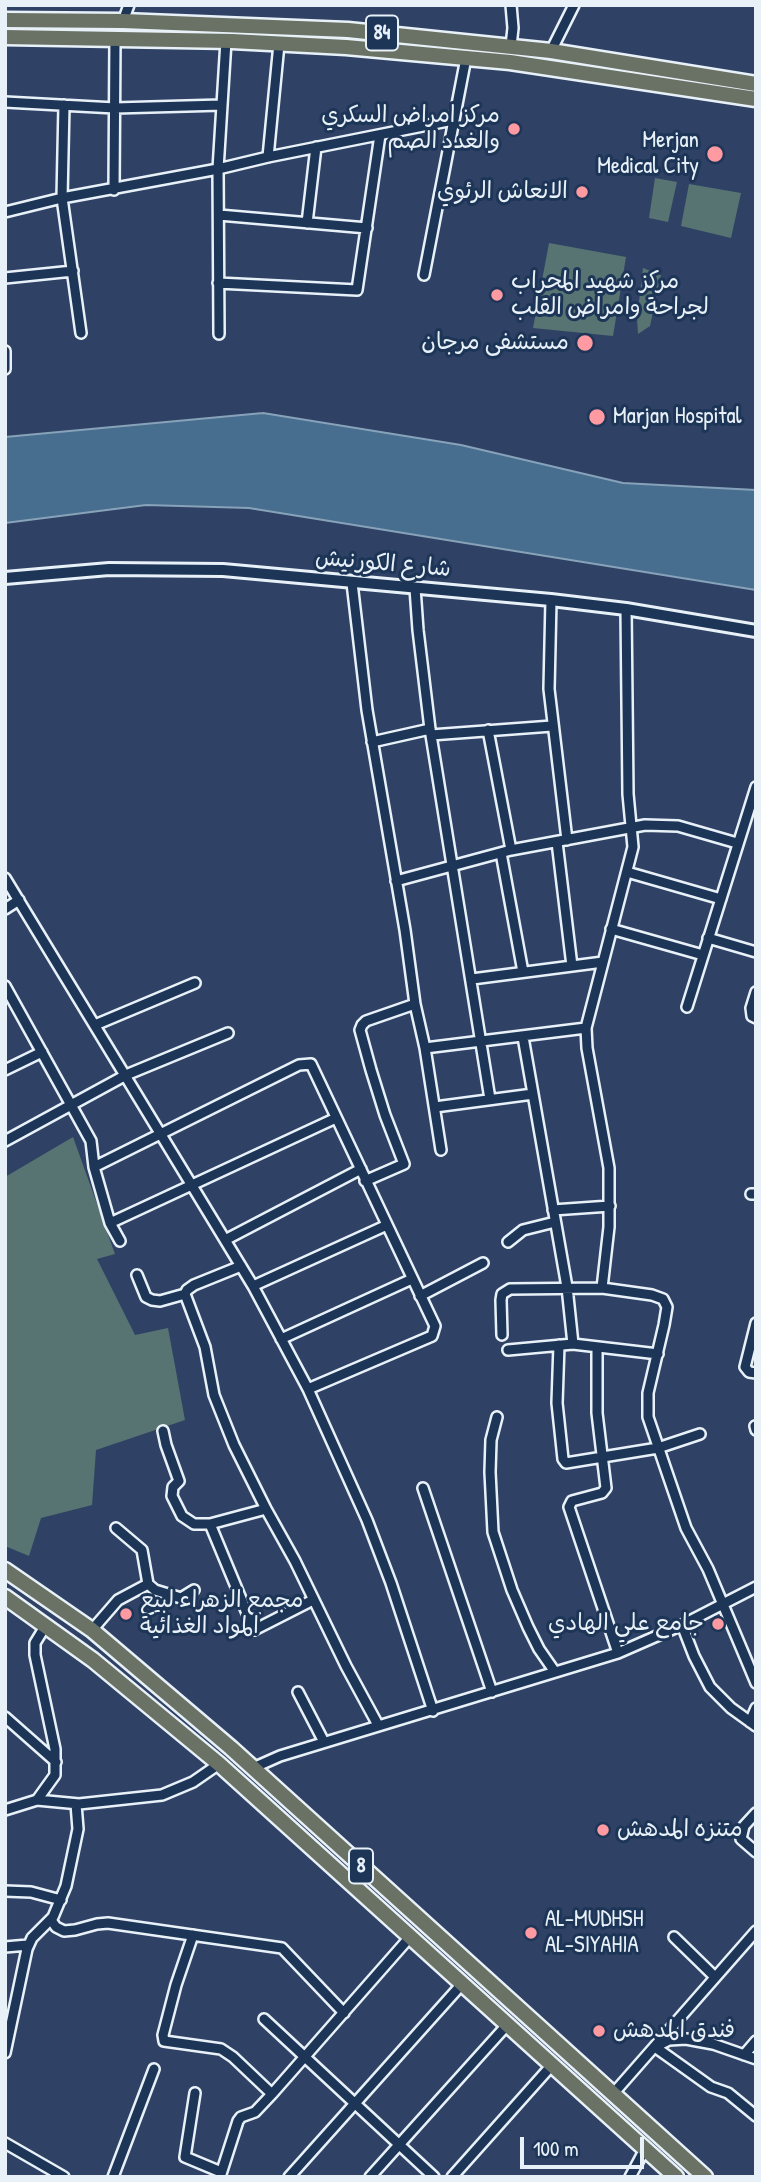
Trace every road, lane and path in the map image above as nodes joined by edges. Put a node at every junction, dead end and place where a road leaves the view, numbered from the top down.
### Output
1 (129, 5) edge
2 (511, 5) edge
3 (574, 5) edge
4 (5, 20) edge
5 (46, 20) junction
6 (123, 21) junction
7 (5, 37) edge
8 (45, 38) junction
9 (115, 38) junction
10 (226, 41) junction
11 (279, 44) junction
12 (511, 46) junction
13 (551, 51) junction
14 (466, 58) junction
15 (756, 84) edge
16 (756, 99) edge
17 (5, 102) edge
18 (64, 105) junction
19 (222, 105) junction
20 (115, 108) junction
21 (453, 120) junction
22 (380, 135) junction
23 (316, 147) junction
24 (268, 157) junction
25 (218, 169) junction
26 (114, 190) junction
27 (62, 198) junction
28 (5, 212) edge
29 (219, 215) junction
30 (307, 223) junction
31 (367, 228) junction
32 (73, 271) junction
33 (424, 275) dead end
34 (5, 278) edge
35 (218, 283) junction
36 (81, 333) dead end
37 (219, 334) dead end
38 (5, 351) edge
39 (5, 369) edge
40 (5, 578) edge
41 (352, 583) junction
42 (415, 588) junction
43 (551, 600) junction
44 (626, 609) junction
45 (756, 631) edge
46 (552, 726) junction
47 (488, 730) junction
48 (431, 732) junction
49 (372, 742) junction
50 (756, 787) edge
51 (754, 798) edge
52 (632, 828) junction
53 (562, 841) junction
54 (737, 843) junction
55 (506, 851) junction
56 (452, 865) junction
57 (627, 872) junction
58 (5, 878) edge
59 (396, 881) junction
60 (721, 899) junction
61 (19, 901) junction
62 (5, 909) edge
63 (611, 929) junction
64 (708, 939) junction
65 (756, 952) edge
66 (703, 955) junction
67 (603, 962) junction
68 (572, 966) junction
69 (523, 972) junction
70 (472, 979) junction
71 (195, 983) dead end
72 (5, 986) edge
73 (756, 992) edge
74 (415, 1004) junction
75 (687, 1007) dead end
76 (756, 1018) edge
77 (95, 1025) junction
78 (586, 1028) junction
79 (228, 1032) dead end
80 (523, 1037) junction
81 (481, 1041) junction
82 (425, 1048) junction
83 (42, 1052) junction
84 (5, 1070) edge
85 (126, 1075) junction
86 (533, 1094) junction
87 (490, 1099) junction
88 (72, 1105) junction
89 (435, 1107) junction
90 (337, 1118) junction
91 (161, 1134) junction
92 (5, 1141) edge
93 (441, 1150) dead end
94 (94, 1167) junction
95 (361, 1169) junction
96 (365, 1181) junction
97 (192, 1185) junction
98 (610, 1206) junction
99 (553, 1210) junction
100 (555, 1222) junction
101 (110, 1223) junction
102 (387, 1225) junction
103 (225, 1240) junction
104 (120, 1241) dead end
105 (508, 1242) dead end
106 (483, 1262) dead end
107 (241, 1266) junction
108 (136, 1275) dead end
109 (412, 1279) junction
110 (253, 1286) junction
111 (567, 1287) junction
112 (602, 1288) junction
113 (185, 1294) junction
114 (420, 1296) junction
115 (755, 1327) edge
116 (502, 1335) dead end
117 (281, 1339) junction
118 (573, 1344) junction
119 (559, 1345) junction
120 (597, 1348) junction
121 (508, 1350) dead end
122 (658, 1354) junction
123 (756, 1373) edge
124 (308, 1390) junction
125 (497, 1417) dead end
126 (163, 1431) dead end
127 (700, 1434) dead end
128 (657, 1448) junction
129 (603, 1458) junction
130 (423, 1488) dead end
131 (266, 1509) junction
132 (210, 1524) junction
133 (116, 1528) dead end
134 (10, 1572) edge
135 (148, 1584) junction
136 (756, 1587) edge
137 (194, 1590) dead end
138 (5, 1596) edge
139 (313, 1600) junction
140 (723, 1604) junction
141 (59, 1607) junction
142 (46, 1625) junction
143 (682, 1625) junction
144 (92, 1630) junction
145 (618, 1653) junction
146 (555, 1672) junction
147 (756, 1683) edge
148 (298, 1692) dead end
149 (492, 1692) junction
150 (756, 1708) edge
151 (433, 1711) junction
152 (5, 1717) edge
153 (753, 1724) edge
154 (378, 1725) junction
155 (324, 1742) junction
156 (56, 1762) junction
157 (219, 1764) junction
158 (253, 1768) junction
159 (37, 1800) junction
160 (76, 1804) junction
161 (6, 1810) edge
162 (756, 1813) edge
163 (756, 1852) edge
164 (5, 1891) edge
165 (61, 1900) junction
166 (51, 1920) junction
167 (756, 1931) edge
168 (193, 1935) junction
169 (410, 1937) junction
170 (674, 1937) dead end
171 (747, 1940) junction
172 (28, 1945) junction
173 (5, 1947) edge
174 (756, 1948) edge
175 (714, 1976) junction
176 (461, 1984) junction
177 (344, 2013) junction
178 (9, 2014) edge
179 (264, 2019) dead end
180 (507, 2025) junction
181 (756, 2041) edge
182 (655, 2047) junction
183 (5, 2053) edge
184 (744, 2055) junction
185 (304, 2056) junction
186 (756, 2059) edge
187 (552, 2066) junction
188 (154, 2069) dead end
189 (195, 2093) dead end
190 (272, 2094) junction
191 (612, 2095) junction
192 (354, 2104) junction
193 (756, 2116) edge
194 (5, 2143) edge
195 (398, 2144) junction
196 (645, 2149) junction
197 (221, 2174) edge
198 (64, 2177) edge
199 (113, 2177) edge
200 (289, 2177) edge
201 (370, 2177) edge
202 (434, 2177) edge
203 (452, 2177) edge
204 (630, 2177) edge
205 (676, 2177) edge
206 (705, 2177) edge

1 - 6 street
2 - 12 street
3 - 13 street
4 - 5 main road, 84
5 - 6 main road, 84
5 - 8 main road
6 - 12 main road, 84
7 - 8 main road, 84
8 - 9 main road, 84
9 - 10 main road, 84
9 - 20 street
10 - 11 main road, 84
10 - 19 street
11 - 14 main road, 84
11 - 24 street
12 - 13 main road, 84
13 - 15 main road, 84
14 - 16 main road, 84
14 - 21 street
17 - 18 street
18 - 20 street
18 - 27 street
19 - 20 street
19 - 25 street
20 - 26 street
21 - 22 street
21 - 33 street
22 - 23 street
22 - 31 street
23 - 24 street
23 - 30 street
24 - 25 street
25 - 26 street
25 - 29 street
26 - 27 street
27 - 28 street
27 - 32 street
29 - 30 street
29 - 35 street
30 - 31 street
31 - 35 street
32 - 34 street
32 - 36 street
35 - 37 street
38 - 39 street
40 - 41 street, شارع الكورنيش
41 - 42 street, شارع الكورنيش
41 - 49 street
42 - 43 street, شارع الكورنيش
42 - 48 street
43 - 44 street, شارع الكورنيش
43 - 46 street
44 - 45 street, شارع الكورنيش
44 - 52 street
46 - 47 street
46 - 53 street
47 - 48 street
47 - 55 street
48 - 49 street
48 - 56 street
49 - 59 street
50 - 51 street
51 - 54 street
52 - 53 street
52 - 54 street
52 - 57 street
53 - 55 street
53 - 68 street
54 - 60 street
55 - 56 street
55 - 69 street
56 - 59 street
56 - 70 street
57 - 60 street
57 - 63 street
58 - 61 street
59 - 74 street
60 - 64 street
61 - 62 street
61 - 77 street
63 - 66 street
63 - 67 street
64 - 65 street
64 - 66 street
66 - 75 street
67 - 68 street
67 - 78 street
68 - 69 street
69 - 70 street
70 - 81 street
71 - 77 street
72 - 83 street
73 - 76 street
74 - 82 street
74 - 96 street
77 - 85 street
78 - 80 street
78 - 98 street
79 - 85 street
80 - 81 street
80 - 86 street
81 - 82 street
81 - 87 street
82 - 89 street
83 - 84 street
83 - 88 street
85 - 88 street
85 - 91 street
86 - 87 street
86 - 99 street
87 - 89 street
88 - 92 street
88 - 94 street
89 - 93 street
90 - 91 street
90 - 95 street
90 - 97 street
91 - 94 street
91 - 97 street
94 - 101 street
95 - 96 street
95 - 103 street
96 - 102 street
97 - 101 street
97 - 103 street
98 - 99 street
98 - 112 street
99 - 100 street
100 - 105 street
100 - 111 street
101 - 104 street
102 - 109 street
102 - 110 street
103 - 107 street
106 - 114 street
107 - 110 street
107 - 113 street
108 - 113 street
109 - 114 street
109 - 117 street
110 - 117 street
111 - 112 street
111 - 116 street
111 - 118 street
112 - 122 street
113 - 131 street
114 - 124 street
115 - 123 street
117 - 124 street
118 - 119 street
118 - 120 street
119 - 121 street
119 - 129 street
120 - 122 street
120 - 129 street
122 - 128 street
124 - 151 street
125 - 146 street
126 - 132 street
127 - 128 street
128 - 129 street
128 - 140 street
129 - 145 street
130 - 149 street
131 - 132 street
131 - 139 street
132 - 139 street
133 - 135 street
134 - 138 main road
134 - 141 main road, 8
135 - 137 street
135 - 144 street
136 - 140 street
138 - 142 main road, 8
139 - 154 street
140 - 143 street
140 - 147 street
141 - 142 main road
141 - 144 main road, 8
142 - 156 street
142 - 157 main road, 8
143 - 145 street
143 - 153 street
144 - 158 main road, 8
145 - 146 street
146 - 149 street
148 - 155 street
149 - 151 street
150 - 153 street
151 - 154 street
152 - 156 street
154 - 155 street
155 - 158 street
156 - 159 street
157 - 160 street
157 - 169 main road, 8
158 - 191 main road, 8
159 - 160 street
159 - 161 street
160 - 165 street
162 - 163 street
164 - 165 street
165 - 166 street
166 - 168 street
166 - 172 street
167 - 171 street
168 - 177 street
168 - 190 street
169 - 176 main road, 8
169 - 177 street
170 - 175 street
171 - 174 street
171 - 175 street
172 - 173 street
172 - 178 street
175 - 182 street
176 - 180 main road, 8
176 - 192 street
177 - 185 street
178 - 183 street
179 - 185 street
180 - 187 main road, 8
180 - 195 street
181 - 184 street
182 - 184 street
182 - 191 street
182 - 193 street
184 - 186 street
185 - 190 street
185 - 192 street
187 - 196 main road, 8
187 - 203 street
188 - 199 street
189 - 197 street
190 - 197 street
191 - 206 main road, 8
192 - 195 street
192 - 200 street
194 - 198 street
195 - 201 street
195 - 202 street
196 - 204 street
196 - 205 main road, 8

